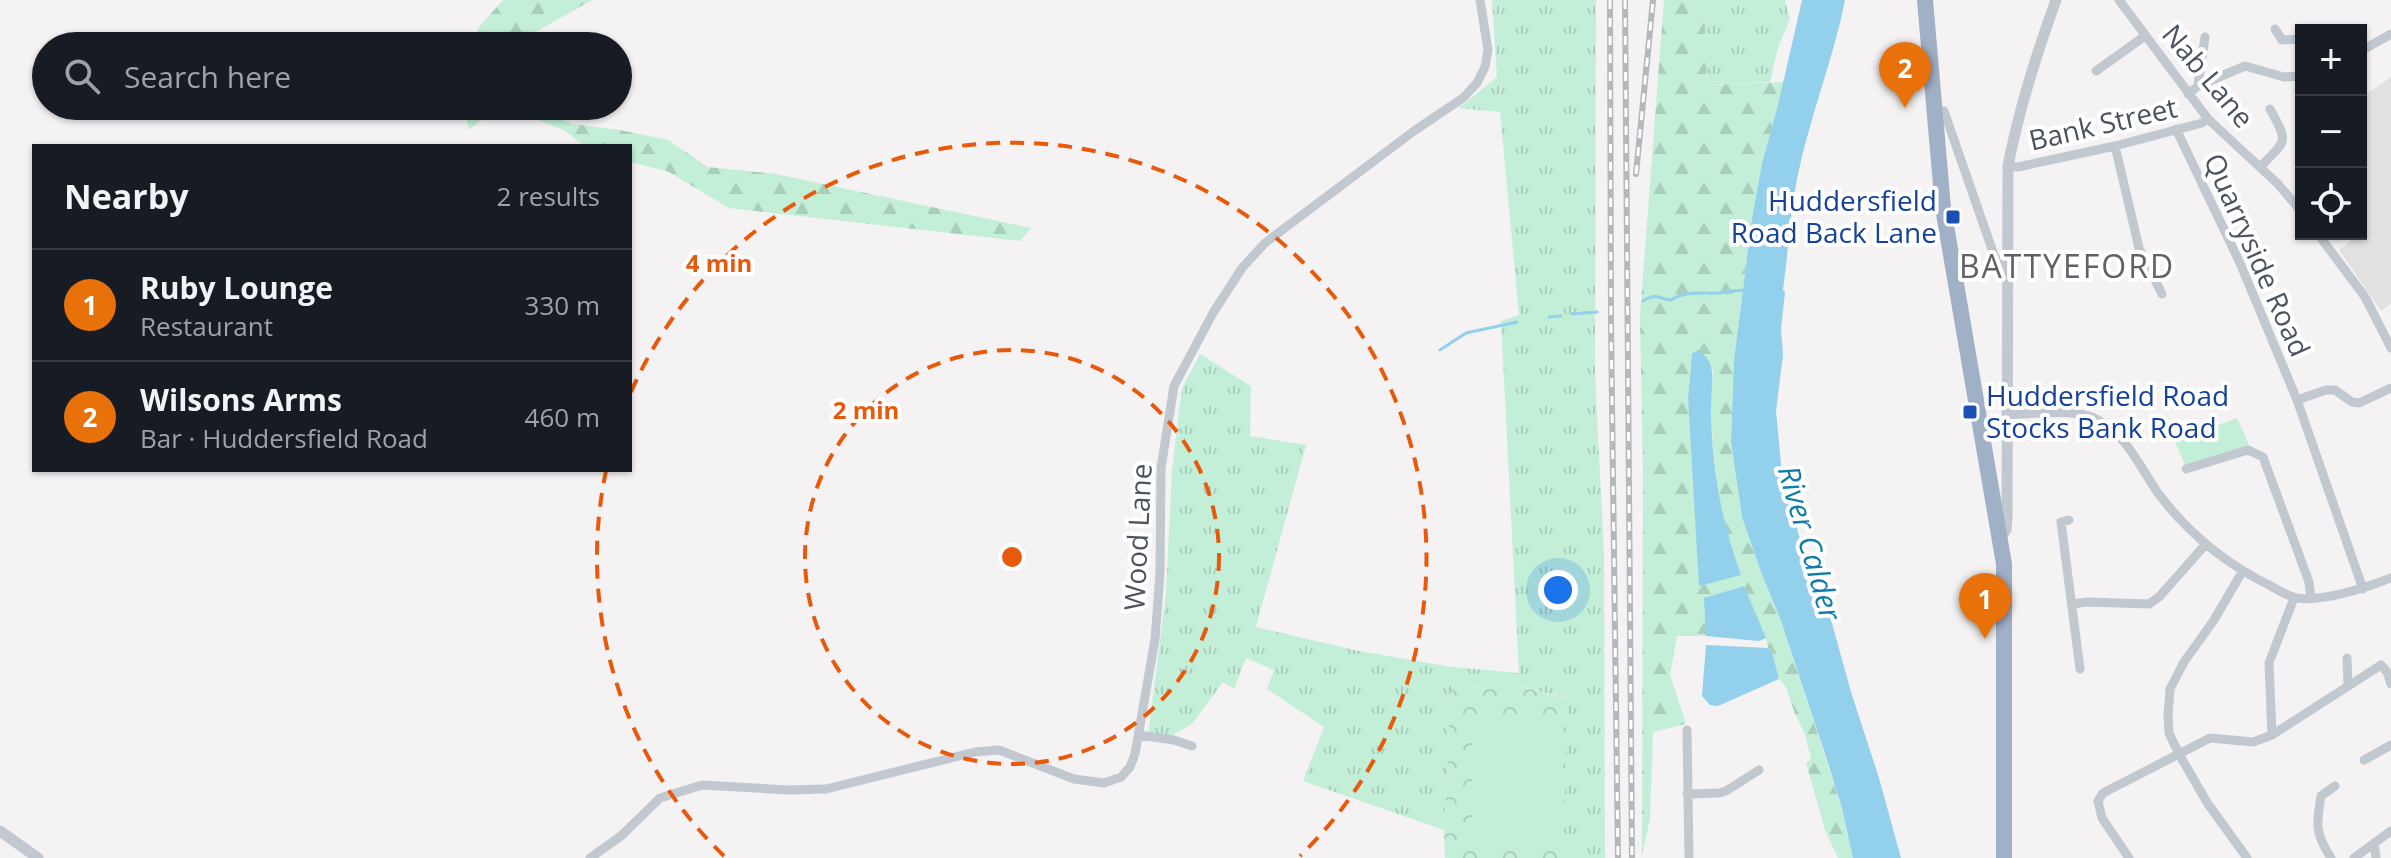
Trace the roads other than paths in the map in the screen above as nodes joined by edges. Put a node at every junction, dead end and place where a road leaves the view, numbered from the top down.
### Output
1 (1480, 0) edge
2 (1925, 0) edge
3 (2056, 0) edge
4 (2119, 0) edge
5 (2275, 29) dead end
6 (2391, 34) edge
7 (2145, 36) junction
8 (2205, 37) dead end
9 (2295, 39) edge
10 (2367, 49) edge
11 (2096, 71) dead end
12 (2295, 76) edge
13 (2198, 86) junction
14 (2188, 94) junction
15 (2270, 109) dead end
16 (1934, 110) junction
17 (2208, 119) junction
18 (2176, 129) junction
19 (2115, 146) junction
20 (2008, 166) junction
21 (2260, 167) junction
22 (2295, 205) edge
23 (2322, 240) edge
24 (2006, 267) junction
25 (2162, 294) dead end
26 (2391, 348) edge
27 (2391, 388) edge
28 (2297, 400) junction
29 (2006, 415) junction
30 (2186, 469) dead end
31 (2069, 520) dead end
32 (2001, 536) junction
33 (2205, 545) junction
34 (2242, 572) junction
35 (2391, 578) edge
36 (2363, 589) junction
37 (2294, 598) junction
38 (2311, 599) junction
39 (2072, 604) junction
40 (2347, 658) dead end
41 (2080, 669) dead end
42 (2391, 684) edge
43 (2348, 685) junction
44 (1687, 730) dead end
45 (1139, 735) junction
46 (2272, 735) junction
47 (2391, 745) edge
48 (1192, 746) dead end
49 (2179, 754) junction
50 (2364, 760) dead end
51 (1759, 770) dead end
52 (2335, 786) dead end
53 (1687, 794) junction
54 (0, 831) edge
55 (2391, 831) edge
56 (2374, 843) junction
57 (38, 858) edge
58 (590, 858) edge
59 (1689, 858) edge
60 (2004, 858) edge
61 (2129, 858) edge
62 (2247, 858) edge
63 (2331, 858) edge
64 (2354, 858) edge
65 (2376, 858) edge

1 - 45 street, Wood Lane
2 - 16 highway
3 - 20 street
4 - 7 street, Nab Lane
5 - 9 street
6 - 10 street
7 - 11 street
7 - 14 street, Nab Lane
8 - 13 street
12 - 13 street
13 - 14 street
14 - 17 street, Nab Lane
15 - 21 street
16 - 24 street
16 - 32 highway
17 - 18 street, Bank Street
17 - 21 street, Nab Lane
18 - 19 street, Bank Street
18 - 28 street, Quarryside Road
19 - 20 street, Bank Street
19 - 25 street
20 - 24 street
21 - 22 street, Nab Lane
23 - 26 street
24 - 29 street
27 - 28 street, Quarryside Road
28 - 36 street, Quarryside Road
29 - 32 street
29 - 33 street
30 - 38 street
31 - 39 street
32 - 60 highway
33 - 34 street
33 - 39 street
34 - 37 street
34 - 49 street
35 - 36 street
36 - 38 street
37 - 38 street
37 - 46 street
39 - 41 street
40 - 43 street
42 - 43 street
43 - 46 street
44 - 53 street
45 - 48 street
45 - 58 street, Wood Lane
46 - 49 street
47 - 50 street
49 - 61 street
49 - 62 street
51 - 53 street
52 - 63 street
53 - 59 street
54 - 57 street
55 - 56 street
56 - 64 street
56 - 65 street

